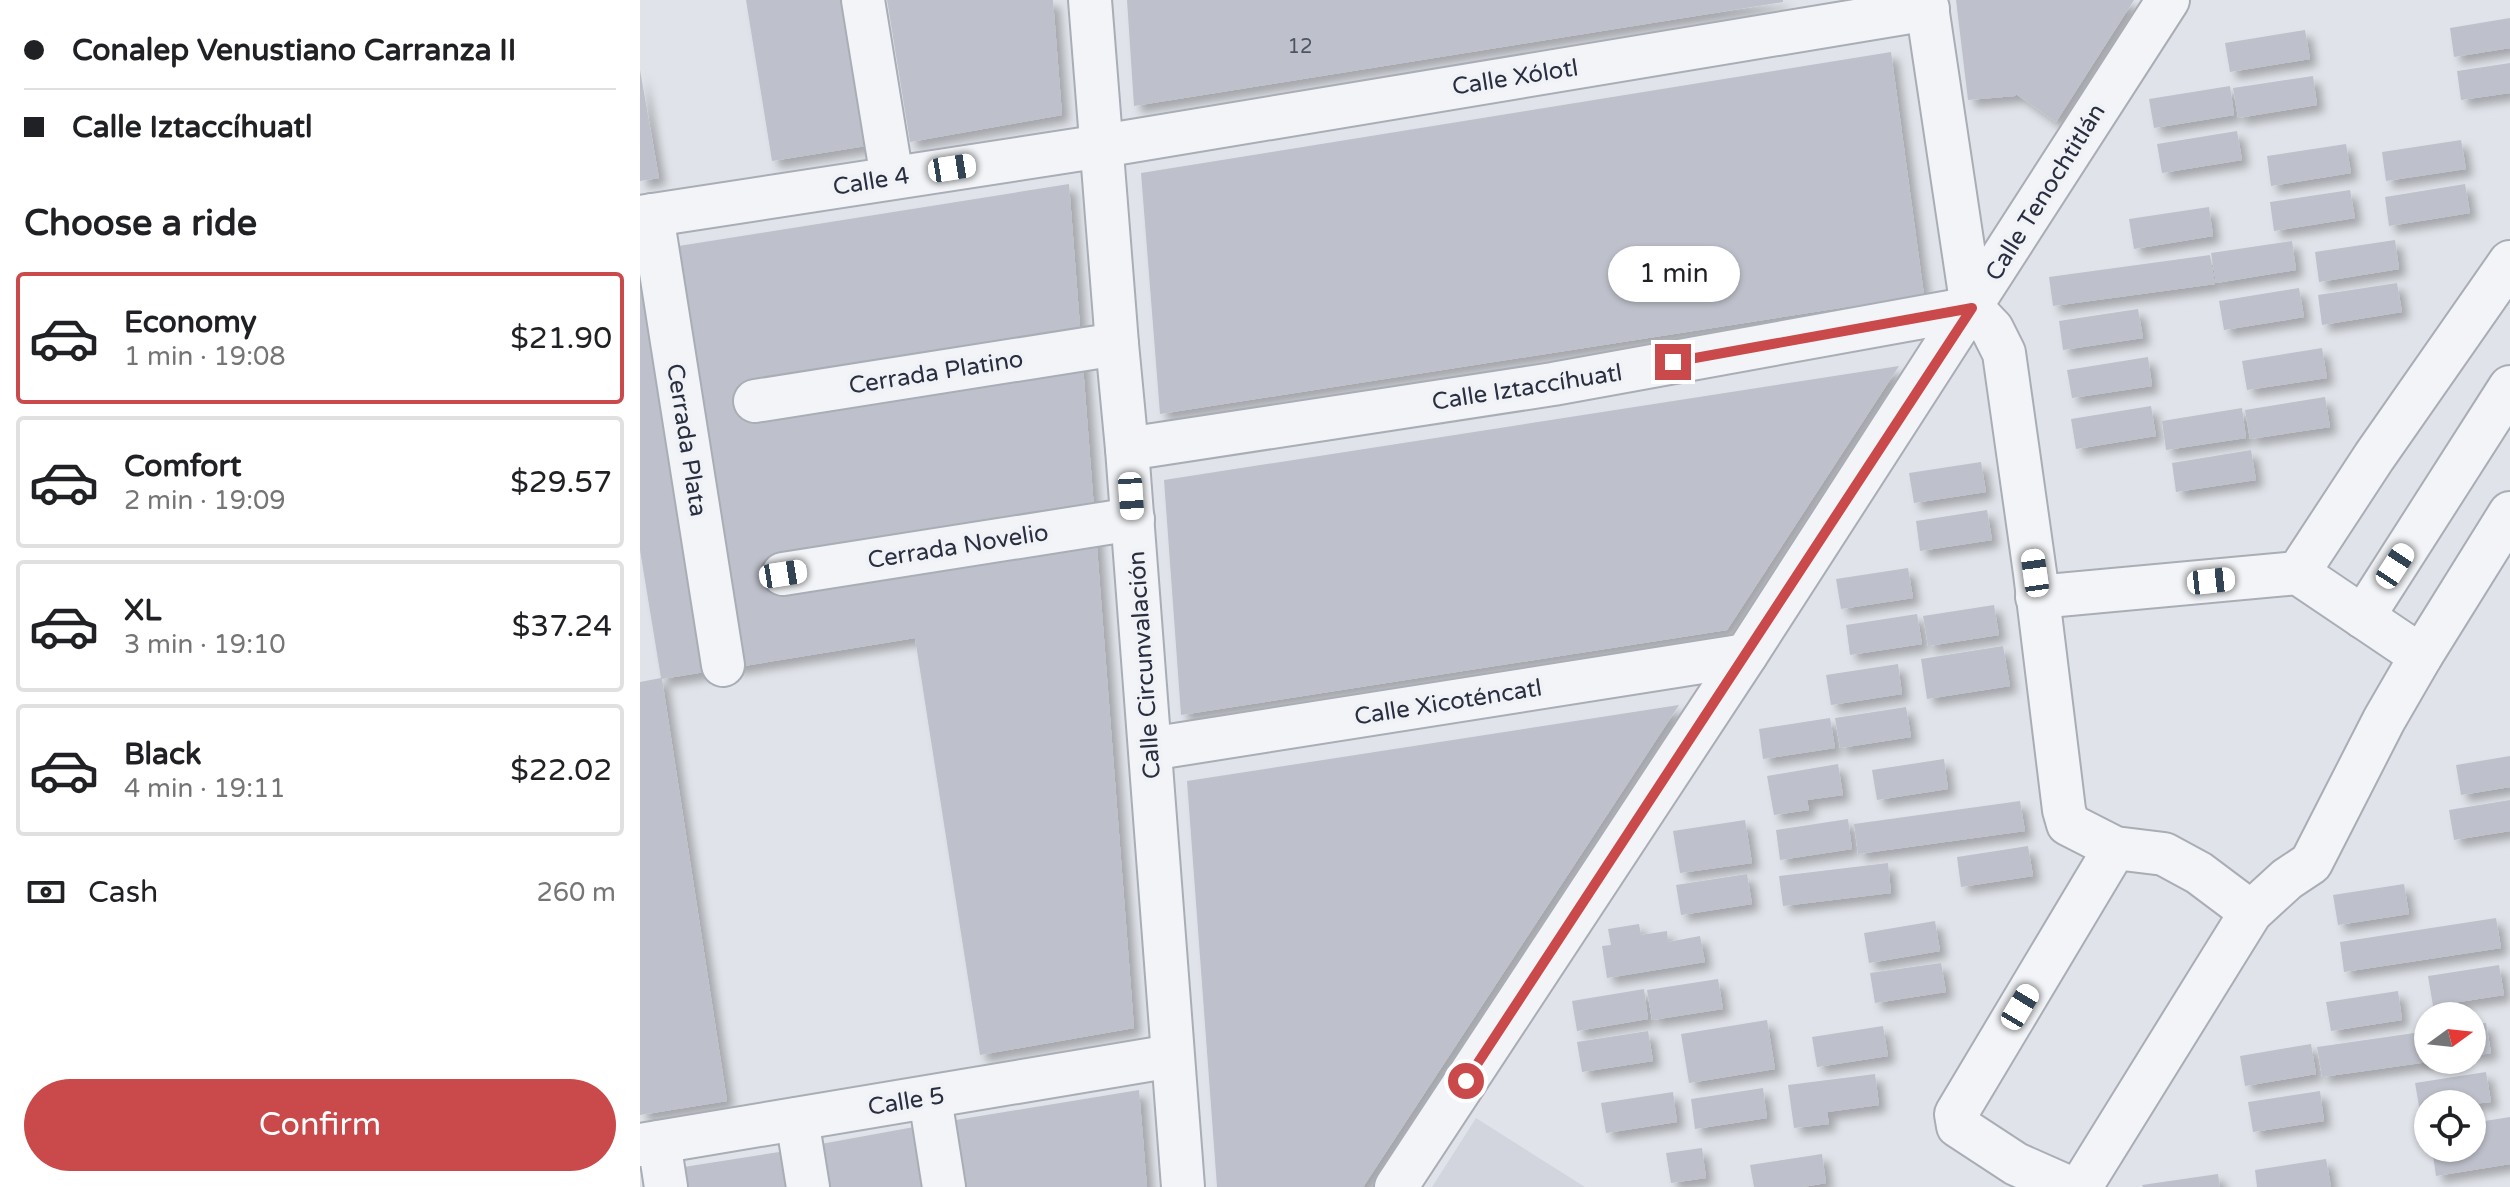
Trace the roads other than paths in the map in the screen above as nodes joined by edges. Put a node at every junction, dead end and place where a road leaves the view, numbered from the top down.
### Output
1 (863, 0) edge
2 (1090, 0) edge
3 (2168, 0) edge
4 (1927, 4) edge
5 (1102, 146) junction
6 (892, 178) junction
7 (646, 216) edge
8 (2510, 262) edge
9 (1972, 308) junction
10 (1117, 344) junction
11 (2510, 387) edge
12 (755, 401) dead end
13 (1127, 449) junction
14 (2510, 513) edge
15 (1133, 519) junction
16 (2298, 573) junction
17 (783, 574) dead end
18 (2037, 597) junction
19 (2363, 617) junction
20 (1746, 655) junction
21 (2421, 656) junction
22 (723, 665) dead end
23 (1150, 749) junction
24 (2115, 848) junction
25 (2251, 912) junction
26 (1172, 1056) junction
27 (930, 1098) junction
28 (797, 1119) junction
29 (650, 1144) edge
30 (666, 1187) edge
31 (808, 1187) edge
32 (944, 1187) edge
33 (1183, 1187) edge
34 (1396, 1187) edge
35 (2076, 1187) edge

1 - 6 street
2 - 5 street, Calle Circunvalación
3 - 9 street, Calle Tenochtitlán
4 - 5 street, Calle Xólotl
4 - 9 street
5 - 6 street, Calle 4
5 - 10 street, Calle Circunvalación
6 - 7 street, Calle 4
7 - 22 street, Cerrada Plata
8 - 16 street
9 - 13 street, Calle Iztaccíhuatl
9 - 18 street
9 - 20 street, Calle Tenochtitlán
10 - 12 street, Cerrada Platino
10 - 13 street, Calle Circunvalación
11 - 19 street
13 - 15 street, Calle Circunvalación
14 - 21 street
15 - 17 street, Cerrada Novelio
15 - 23 street, Calle Circunvalación
16 - 18 street
16 - 19 street
18 - 24 street
19 - 21 street
20 - 23 street, Calle Xicoténcatl
20 - 34 street, Calle Tenochtitlán
21 - 25 street
23 - 26 street, Calle Circunvalación
24 - 25 street
24 - 35 street
25 - 35 street
26 - 27 street, Calle 5
26 - 33 street, Calle Circunvalación
27 - 28 street, Calle 5
27 - 32 street
28 - 29 street, Calle 5
28 - 31 street
29 - 30 street

